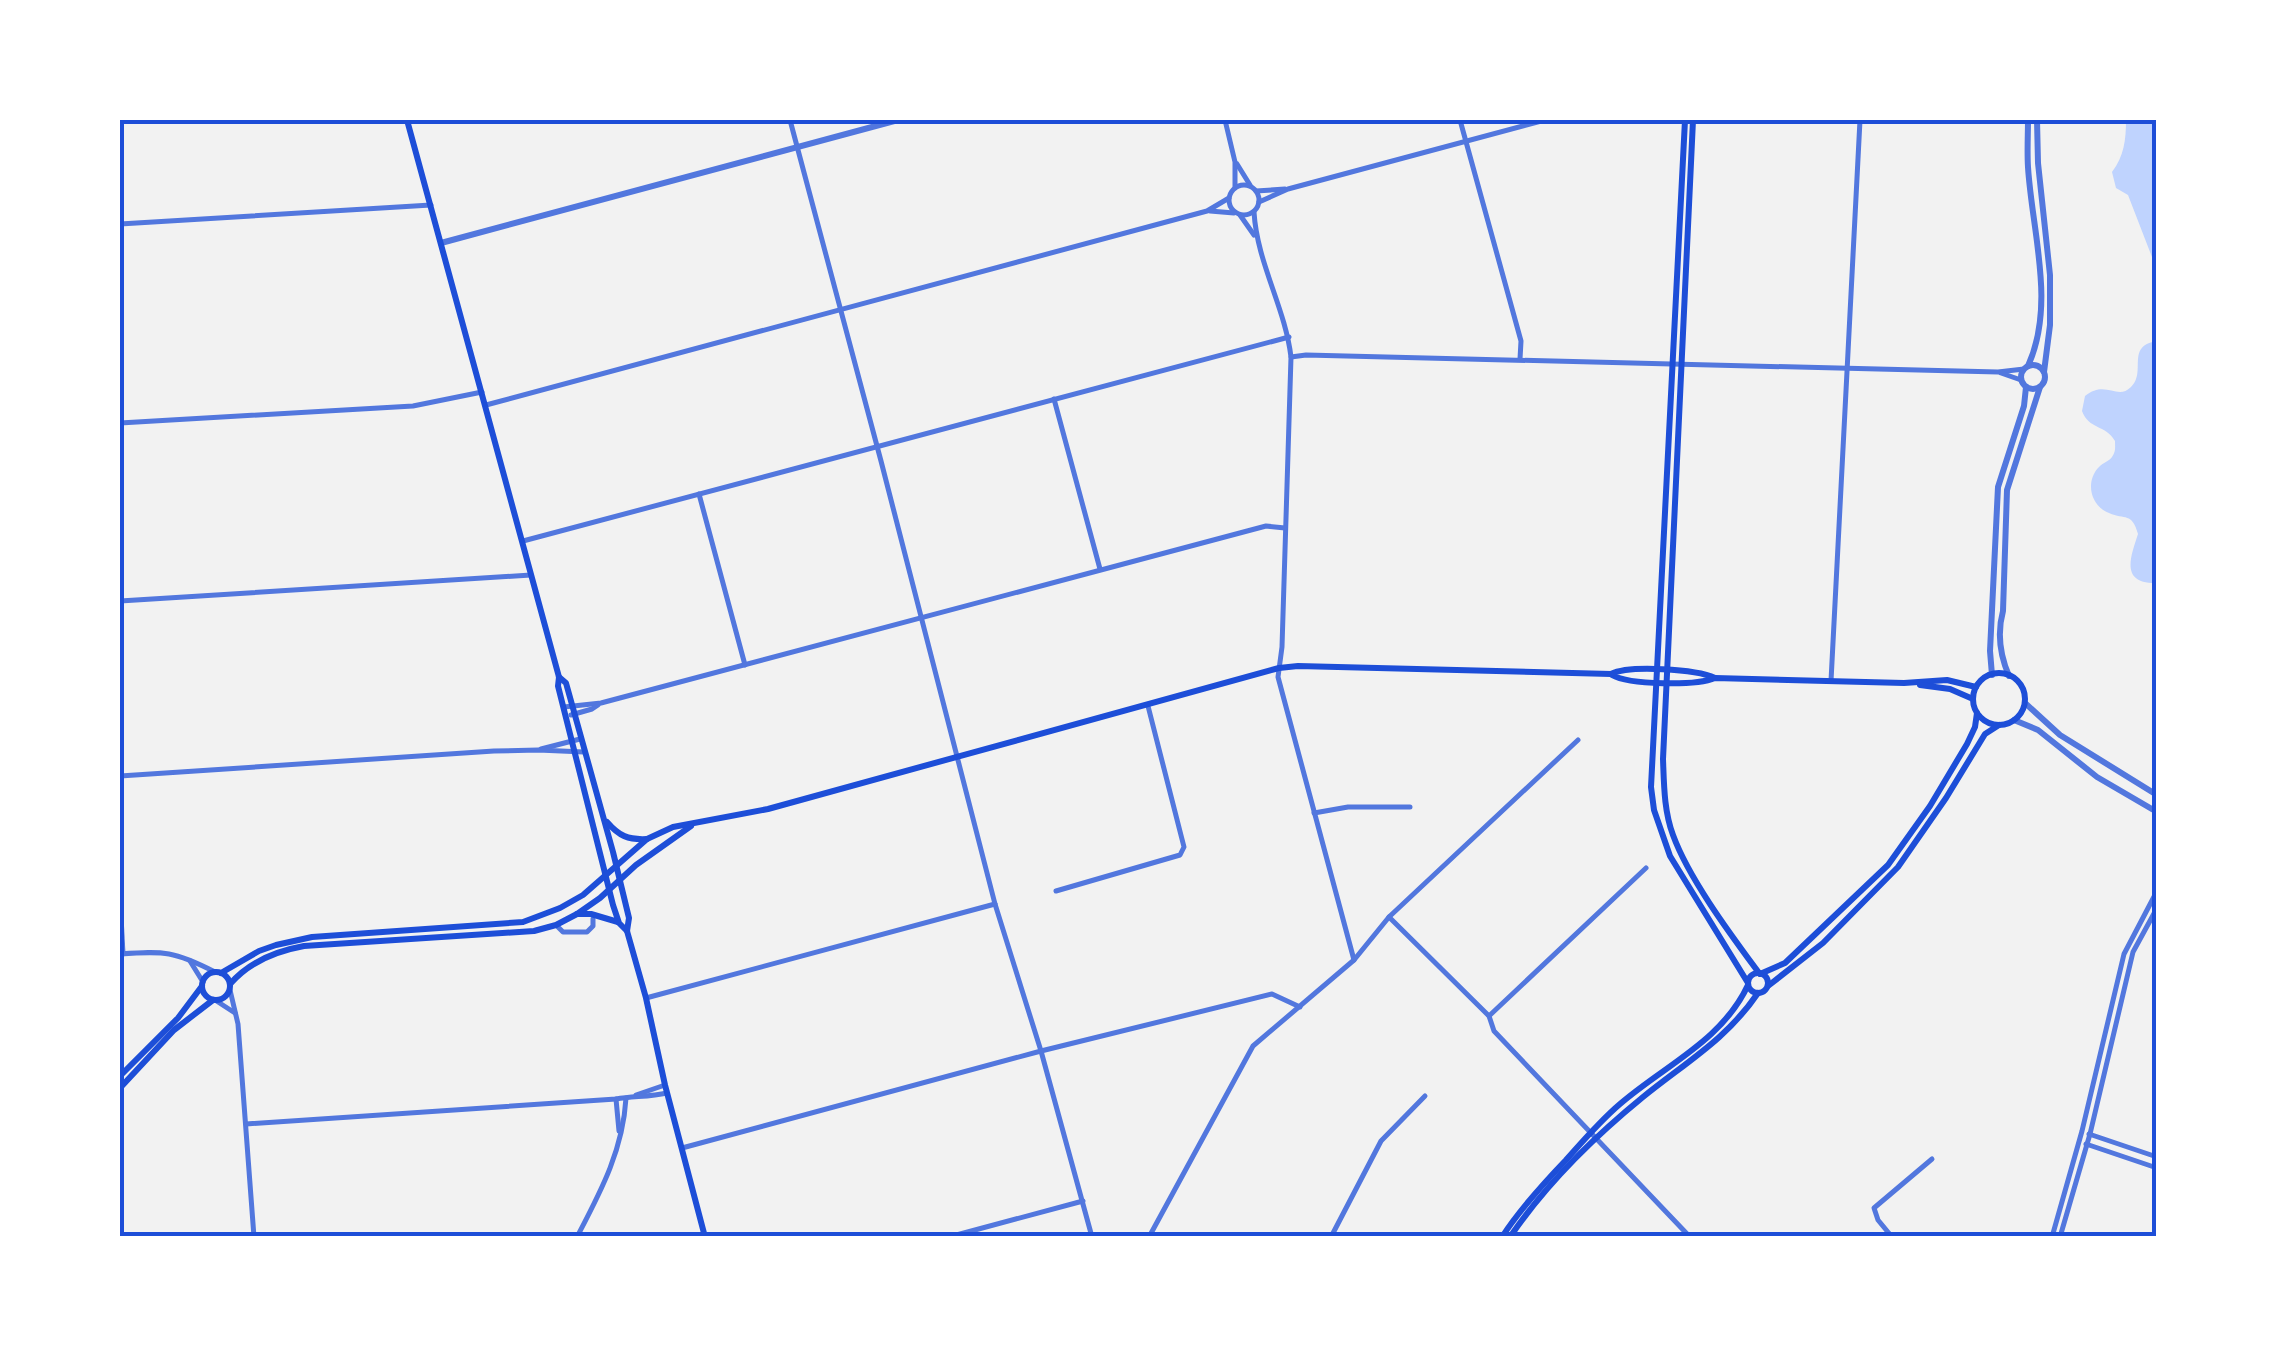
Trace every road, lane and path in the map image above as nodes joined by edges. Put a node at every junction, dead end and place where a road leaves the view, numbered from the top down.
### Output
1 (407, 120) edge
2 (790, 120) edge
3 (898, 120) edge
4 (1225, 120) edge
5 (1460, 120) edge
6 (1545, 120) edge
7 (1685, 120) edge
8 (1693, 120) edge
9 (1860, 120) edge
10 (2028, 120) edge
11 (2037, 120) edge
12 (1466, 142) junction
13 (797, 148) junction
14 (1235, 162) junction
15 (1235, 188) junction
16 (1254, 189) junction
17 (1288, 189) junction
18 (1229, 198) junction
19 (1260, 202) junction
20 (431, 205) junction
21 (1207, 211) junction
22 (1254, 212) junction
23 (1238, 214) junction
24 (120, 224) edge
25 (1256, 237) junction
26 (442, 244) junction
27 (840, 309) junction
28 (1289, 337) junction
29 (1291, 357) junction
30 (1520, 359) junction
31 (1676, 363) junction
32 (1846, 368) junction
33 (2026, 368) junction
34 (1998, 372) junction
35 (2044, 372) junction
36 (2024, 383) junction
37 (2040, 387) junction
38 (482, 392) junction
39 (1054, 399) junction
40 (486, 405) junction
41 (120, 423) edge
42 (878, 447) junction
43 (699, 494) junction
44 (1285, 528) junction
45 (523, 541) junction
46 (1100, 569) junction
47 (532, 575) junction
48 (120, 601) edge
49 (1661, 604) junction
50 (1670, 605) junction
51 (921, 618) junction
52 (745, 665) junction
53 (1278, 668) junction
54 (1656, 670) junction
55 (1668, 671) junction
56 (1610, 674) junction
57 (1992, 674) junction
58 (2010, 676) junction
59 (1715, 678) junction
60 (1831, 681) junction
61 (1655, 682) junction
62 (1668, 683) junction
63 (1904, 683) junction
64 (1976, 687) junction
65 (1973, 699) junction
66 (2025, 703) junction
67 (1148, 706) junction
68 (569, 711) junction
69 (1977, 713) junction
70 (2014, 720) junction
71 (1998, 725) junction
72 (576, 739) junction
73 (1578, 740) dead end
74 (538, 750) junction
75 (580, 753) junction
76 (958, 758) junction
77 (1650, 759) junction
78 (1663, 759) junction
79 (120, 776) edge
80 (2157, 795) edge
81 (1410, 807) dead end
82 (2157, 812) edge
83 (1314, 814) junction
84 (603, 817) junction
85 (692, 825) junction
86 (647, 839) junction
87 (616, 866) junction
88 (1646, 868) dead end
89 (605, 874) junction
90 (619, 880) junction
91 (609, 890) junction
92 (2157, 890) edge
93 (1056, 891) dead end
94 (120, 898) edge
95 (995, 904) junction
96 (2157, 908) edge
97 (577, 914) junction
98 (1390, 917) junction
99 (593, 919) dead end
100 (619, 923) junction
101 (556, 924) junction
102 (627, 931) junction
103 (121, 954) edge
104 (188, 959) junction
105 (1354, 960) junction
106 (218, 972) junction
107 (1760, 973) junction
108 (202, 984) junction
109 (1748, 984) junction
110 (1768, 986) junction
111 (230, 987) junction
112 (1758, 994) junction
113 (646, 998) junction
114 (214, 1000) junction
115 (1300, 1006) junction
116 (235, 1013) junction
117 (1489, 1016) junction
118 (1040, 1051) junction
119 (120, 1076) edge
120 (120, 1088) edge
121 (666, 1089) junction
122 (1425, 1096) dead end
123 (630, 1097) junction
124 (616, 1099) junction
125 (246, 1124) junction
126 (2086, 1133) junction
127 (1594, 1134) junction
128 (619, 1139) junction
129 (2083, 1143) junction
130 (682, 1148) junction
131 (2157, 1157) edge
132 (1932, 1159) dead end
133 (2157, 1168) edge
134 (1083, 1201) junction
135 (254, 1237) edge
136 (577, 1237) edge
137 (705, 1237) edge
138 (949, 1237) edge
139 (1092, 1237) edge
140 (1149, 1237) edge
141 (1331, 1237) edge
142 (1502, 1237) edge
143 (1510, 1237) edge
144 (1690, 1237) edge
145 (1892, 1237) edge
146 (2052, 1237) edge
147 (2060, 1237) edge

1 - 20 main road
2 - 13 street
3 - 13 street
4 - 14 street
5 - 12 street
6 - 12 street
7 - 31 main road
8 - 31 main road
9 - 32 street
10 - 33 street
11 - 35 street
12 - 17 street
12 - 30 street
13 - 26 street
13 - 27 street
14 - 15 street
14 - 16 street
15 - 16 street
15 - 18 street
16 - 17 street
16 - 19 street
17 - 19 street
18 - 21 street
18 - 23 street
19 - 22 street
20 - 24 street
20 - 26 main road
21 - 23 street
21 - 27 street
22 - 23 street
22 - 25 street
23 - 25 street
25 - 28 street
26 - 38 main road
27 - 40 street
27 - 42 street
28 - 29 street
28 - 39 street
29 - 30 street
29 - 44 street
30 - 31 street
31 - 32 street
31 - 49 main road
31 - 50 main road
32 - 34 street
32 - 60 street
33 - 34 street
33 - 35 street
33 - 36 street
34 - 36 street
35 - 37 street
36 - 37 street
36 - 57 street
37 - 58 street
38 - 40 main road
38 - 41 street
39 - 42 street
39 - 46 street
40 - 45 main road
42 - 43 street
42 - 51 street
43 - 45 street
43 - 52 street
44 - 46 street
44 - 53 street
45 - 47 main road
46 - 51 street
47 - 48 street
47 - 68 main road
49 - 50 main road
49 - 54 main road
50 - 55 main road
51 - 52 street
51 - 76 street
52 - 68 street
53 - 56 main road
53 - 67 main road
53 - 83 street
54 - 55 main road
54 - 56 main road
54 - 61 main road
55 - 59 main road
55 - 62 main road
56 - 61 main road
57 - 58 main road
57 - 64 main road
58 - 66 main road
59 - 60 main road
59 - 62 main road
60 - 63 main road
61 - 62 main road
61 - 77 main road
62 - 78 main road
63 - 64 main road
63 - 65 main road
64 - 65 main road
65 - 69 main road
66 - 70 main road
66 - 80 street
67 - 76 main road
67 - 93 street
68 - 72 main road
69 - 71 main road
69 - 107 main road
70 - 71 main road
70 - 82 street
71 - 110 main road
72 - 74 street
72 - 75 main road
73 - 98 street
74 - 75 street
74 - 79 street
75 - 84 main road
75 - 89 main road
76 - 85 main road
76 - 95 street
77 - 78 main road
77 - 109 main road
78 - 107 main road
81 - 83 street
83 - 105 street
84 - 86 main road
84 - 87 main road
85 - 86 main road
85 - 90 main road
86 - 87 main road
87 - 89 main road
87 - 90 main road
88 - 117 street
89 - 91 main road
89 - 106 main road
90 - 91 main road
90 - 102 main road
91 - 97 main road
91 - 100 main road
92 - 126 street
94 - 103 street
95 - 113 street
95 - 118 street
96 - 126 street
97 - 100 main road
97 - 101 main road
98 - 105 street
98 - 117 street
99 - 101 street
100 - 102 main road
101 - 111 main road
102 - 113 main road
103 - 104 street
104 - 106 street
104 - 108 street
105 - 115 street
106 - 108 main road
106 - 111 main road
107 - 109 main road
107 - 110 main road
108 - 114 main road
108 - 119 main road
109 - 112 main road
109 - 127 main road
110 - 112 main road
111 - 114 main road
111 - 116 street
112 - 127 main road
113 - 121 main road
114 - 116 street
114 - 120 main road
115 - 118 street
115 - 140 street
116 - 125 street
117 - 127 street
118 - 130 street
118 - 134 street
121 - 123 street
121 - 130 main road
122 - 141 street
123 - 124 street
123 - 128 street
124 - 125 street
124 - 128 street
125 - 135 street
126 - 129 street
126 - 131 street
127 - 142 main road
127 - 143 main road
127 - 144 street
128 - 136 street
129 - 133 street
129 - 146 street
129 - 147 street
130 - 137 main road
132 - 145 street
134 - 138 street
134 - 139 street

